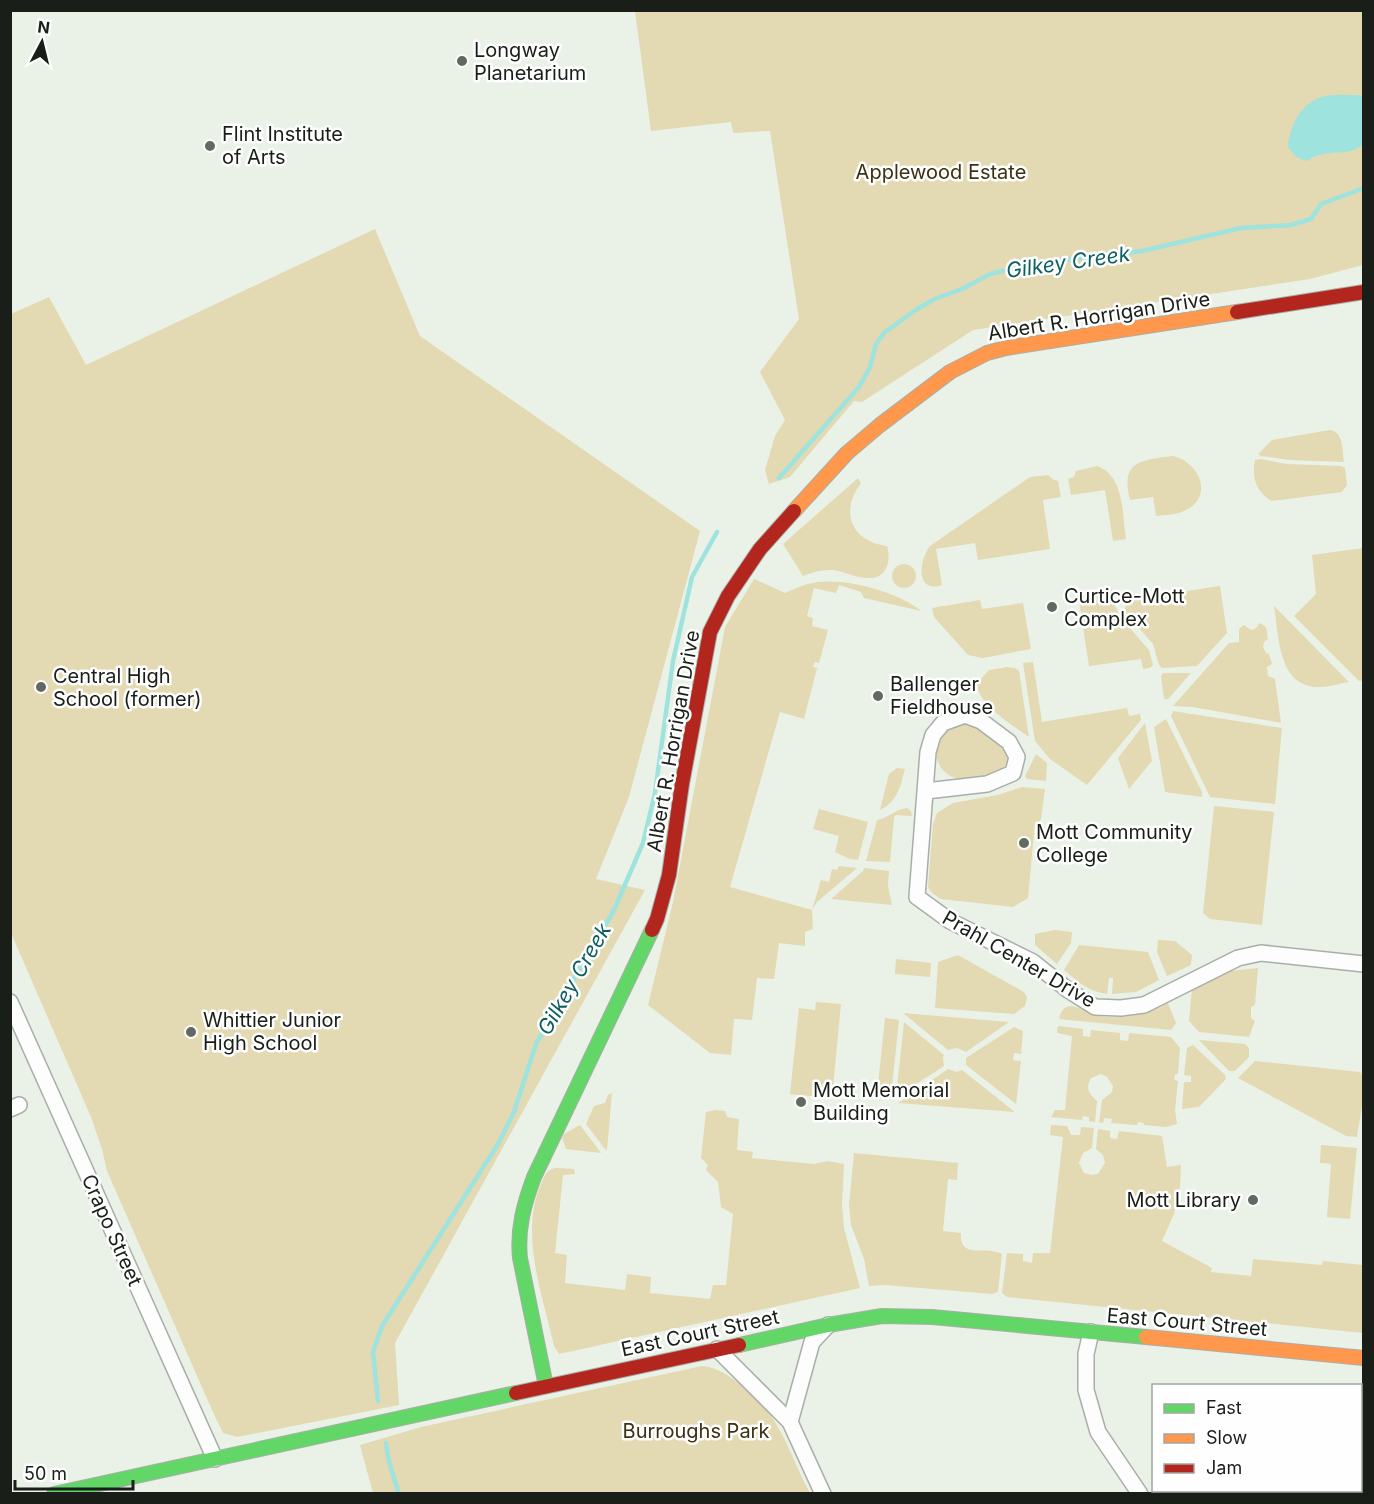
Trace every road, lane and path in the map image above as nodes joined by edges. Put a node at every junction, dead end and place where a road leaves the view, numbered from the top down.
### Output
1 (1364, 292) edge
2 (926, 791) junction
3 (1364, 964) edge
4 (10, 1002) edge
5 (828, 1325) junction
6 (1091, 1332) junction
7 (717, 1349) junction
8 (1364, 1358) edge
9 (546, 1386) junction
10 (790, 1422) junction
11 (215, 1459) junction
12 (54, 1494) edge
13 (823, 1494) edge
14 (1140, 1494) edge

1 - 9 street, Albert R. Horrigan Drive
2 - 2 street, Prahl Center Drive
2 - 3 street, Prahl Center Drive
4 - 11 street, Crapo Street
5 - 6 street, East Court Street
5 - 7 street, East Court Street
5 - 10 street
6 - 8 street, East Court Street
6 - 14 street
7 - 9 street, East Court Street
7 - 10 street
9 - 11 street, East Court Street
10 - 13 street
11 - 12 street, East Court Street

